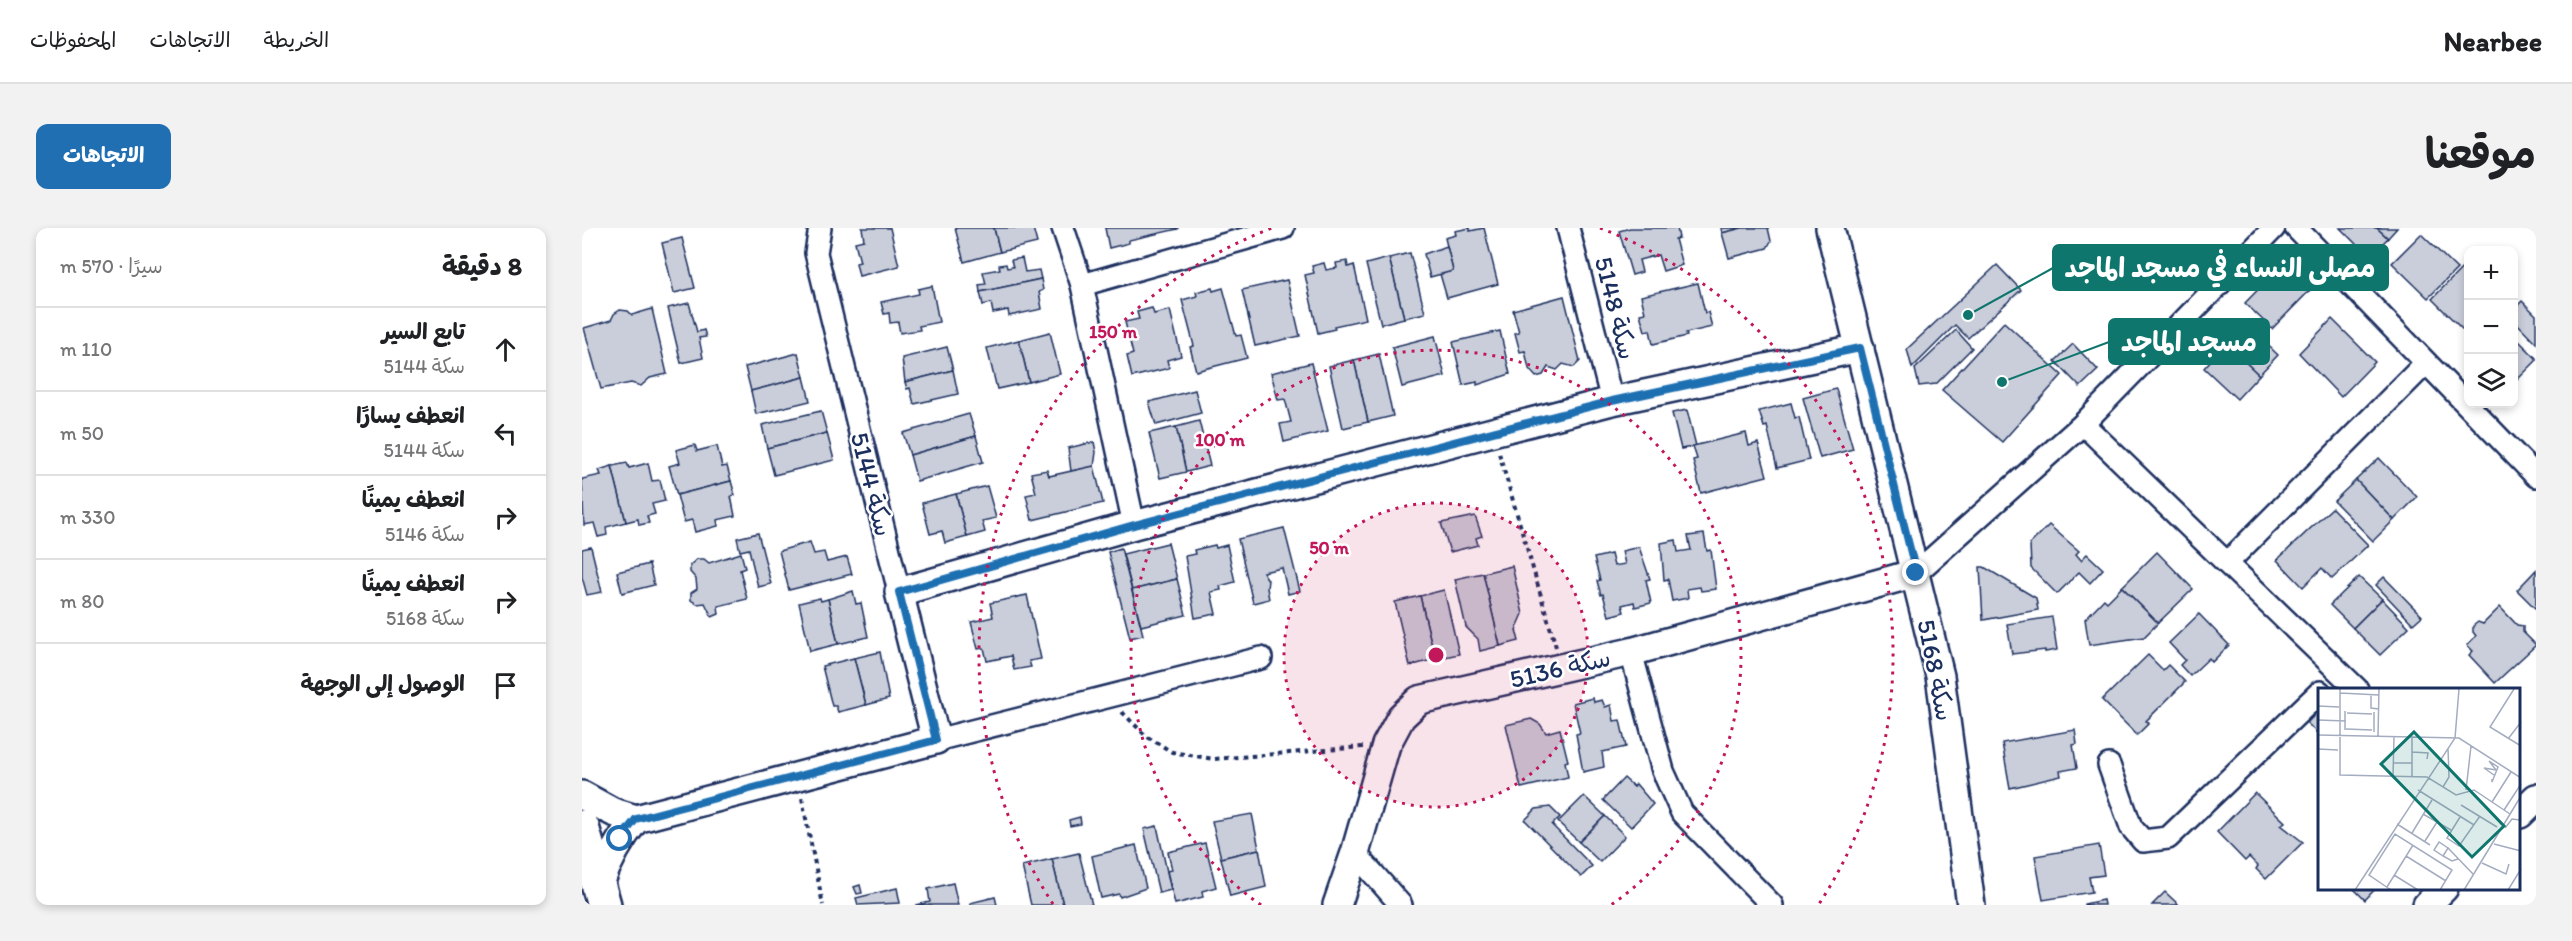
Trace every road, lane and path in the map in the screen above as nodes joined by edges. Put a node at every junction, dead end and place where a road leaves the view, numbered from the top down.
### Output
1 (820, 228) edge
2 (1063, 228) edge
3 (1283, 228) edge
4 (1568, 228) edge
5 (1830, 228) edge
6 (2274, 228) edge
7 (2296, 228) edge
8 (1082, 285) junction
9 (1860, 348) junction
10 (2426, 363) junction
11 (1612, 401) junction
12 (2083, 424) junction
13 (1493, 432) junction
14 (2536, 476) edge
15 (1134, 525) junction
16 (2227, 563) junction
17 (1916, 573) junction
18 (899, 592) junction
19 (1631, 652) junction
20 (1261, 658) dead end
21 (1561, 666) junction
22 (2340, 673) junction
23 (2325, 688) edge
24 (2355, 688) edge
25 (2318, 695) edge
26 (1107, 697) junction
27 (936, 740) junction
28 (1386, 745) junction
29 (2109, 765) dead end
30 (798, 777) junction
31 (582, 795) edge
32 (2536, 798) edge
33 (2521, 813) edge
34 (636, 819) junction
35 (582, 826) edge
36 (1355, 853) junction
37 (2442, 890) edge
38 (602, 896) edge
39 (823, 905) edge
40 (1337, 905) edge
41 (1401, 905) edge
42 (1773, 905) edge
43 (1971, 905) edge
44 (2427, 905) edge

1 - 18 street, سكة 5144
2 - 8 street
3 - 8 street
4 - 11 street, سكة 5148
5 - 9 street, سكة 5168
6 - 12 street
7 - 10 street
8 - 15 street
9 - 11 street
9 - 17 street, سكة 5168
10 - 14 street
10 - 16 street
11 - 13 street
12 - 16 street
12 - 17 street
13 - 15 street
13 - 21 path
15 - 18 street
16 - 22 street
17 - 19 street, سكة 5136
17 - 43 street, سكة 5168
18 - 27 street, سكة 5144
19 - 21 street, سكة 5136
19 - 42 street
20 - 26 street
21 - 28 street, سكة 5136
22 - 23 street
22 - 24 street
25 - 29 street
26 - 27 street
26 - 28 path
27 - 30 street
28 - 36 street, سكة 5136
30 - 34 street
30 - 39 path
31 - 34 street
32 - 33 street
34 - 38 street
35 - 38 main road
36 - 40 street, سكة 5136
36 - 41 street
37 - 44 street

